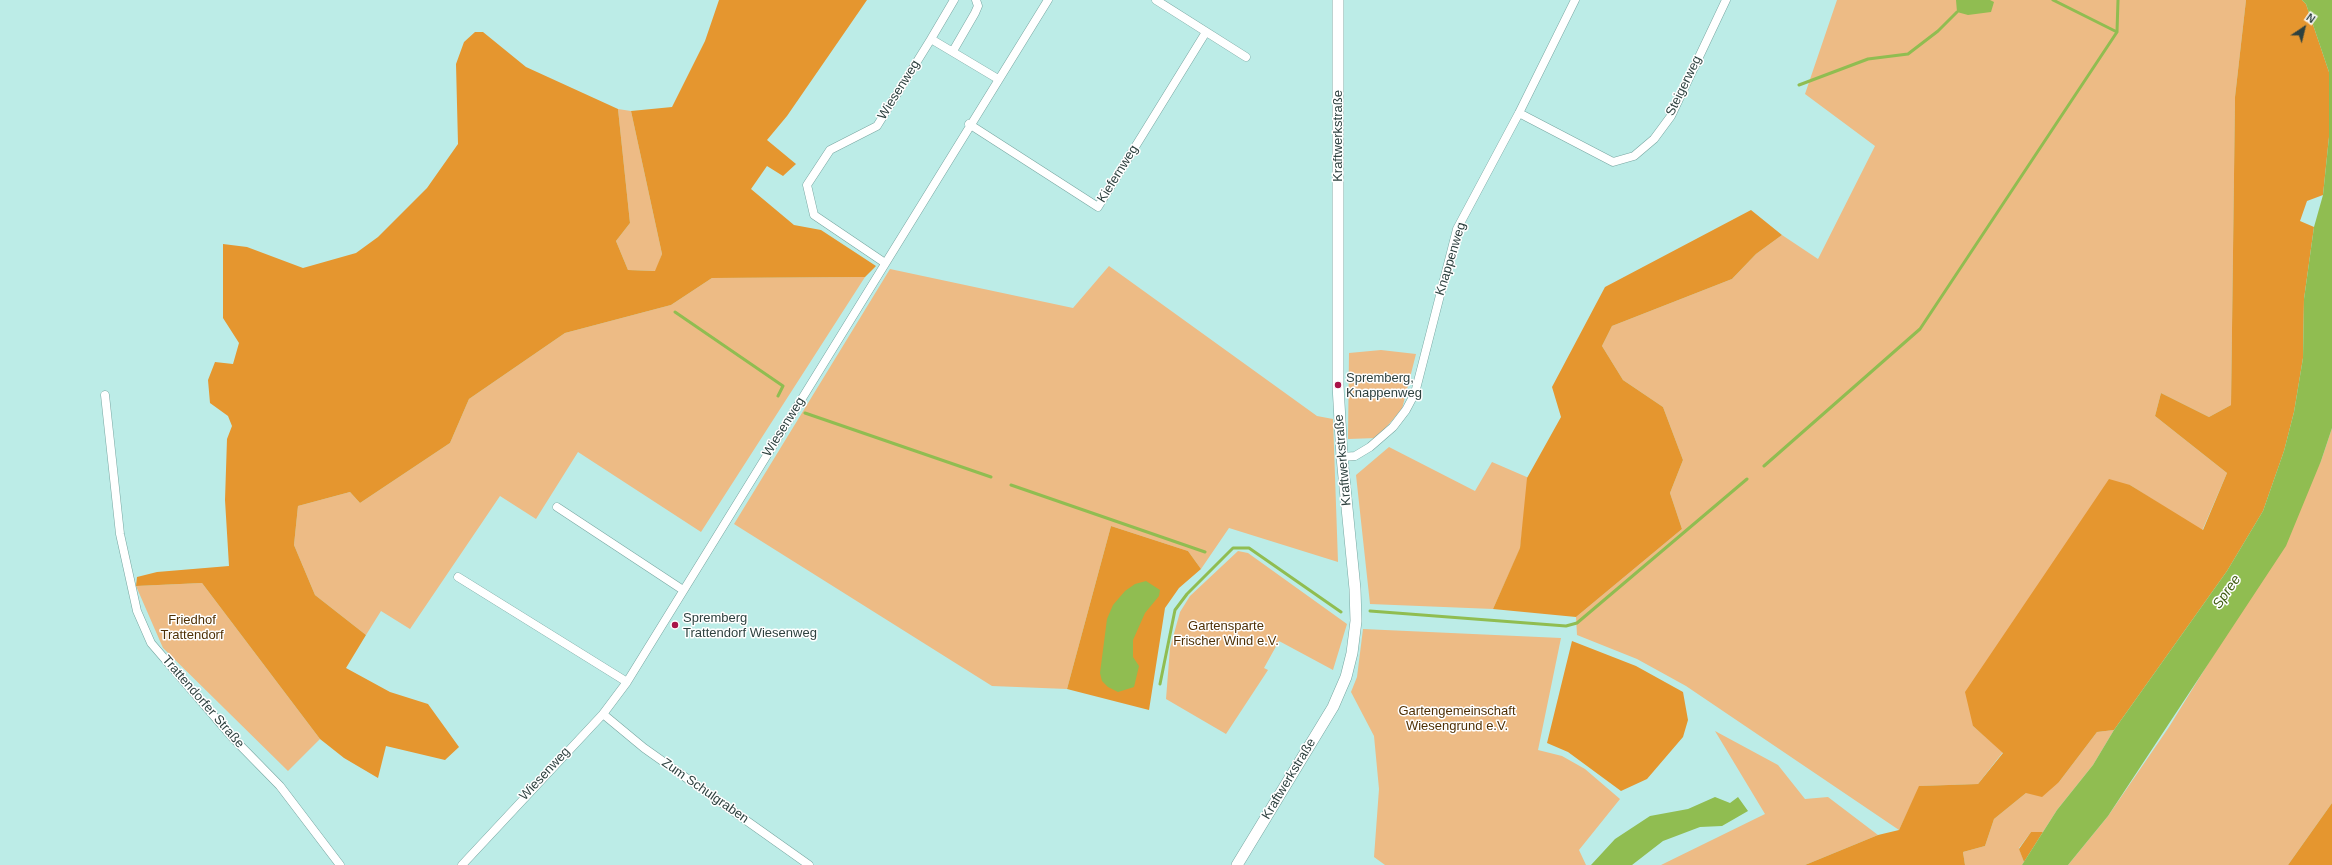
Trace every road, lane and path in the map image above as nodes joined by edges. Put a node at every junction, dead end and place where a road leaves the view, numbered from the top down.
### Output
1 (954, 0) edge
2 (976, 0) edge
3 (1048, 0) edge
4 (1156, 0) edge
5 (1338, 0) edge
6 (1575, 0) edge
7 (1726, 0) edge
8 (1206, 32) junction
9 (931, 39) junction
10 (952, 52) junction
11 (1246, 57) dead end
12 (998, 79) junction
13 (1519, 113) junction
14 (969, 124) junction
15 (886, 263) junction
16 (105, 395) dead end
17 (1342, 457) junction
18 (557, 507) dead end
19 (458, 577) dead end
20 (683, 590) junction
21 (627, 682) junction
22 (603, 714) junction
23 (340, 865) edge
24 (462, 865) edge
25 (809, 865) edge
26 (1237, 865) edge

1 - 9 street, Wiesenweg
2 - 10 street
3 - 12 street, Wiesenweg
4 - 8 street
5 - 17 main road, Kraftwerkstraße
6 - 13 street, Knappenweg
7 - 13 street, Steigerweg
8 - 11 street
8 - 14 street, Kiefernweg
9 - 10 street
9 - 15 street, Wiesenweg
10 - 12 street
12 - 14 street, Wiesenweg
13 - 17 street, Knappenweg
14 - 15 street, Wiesenweg
15 - 20 street, Wiesenweg
16 - 23 street, Trattendorfer Straße
17 - 26 main road, Kraftwerkstraße
18 - 20 street
19 - 21 street
20 - 21 street, Wiesenweg
21 - 22 street, Wiesenweg
22 - 24 street, Wiesenweg
22 - 25 street, Zum Schulgraben

